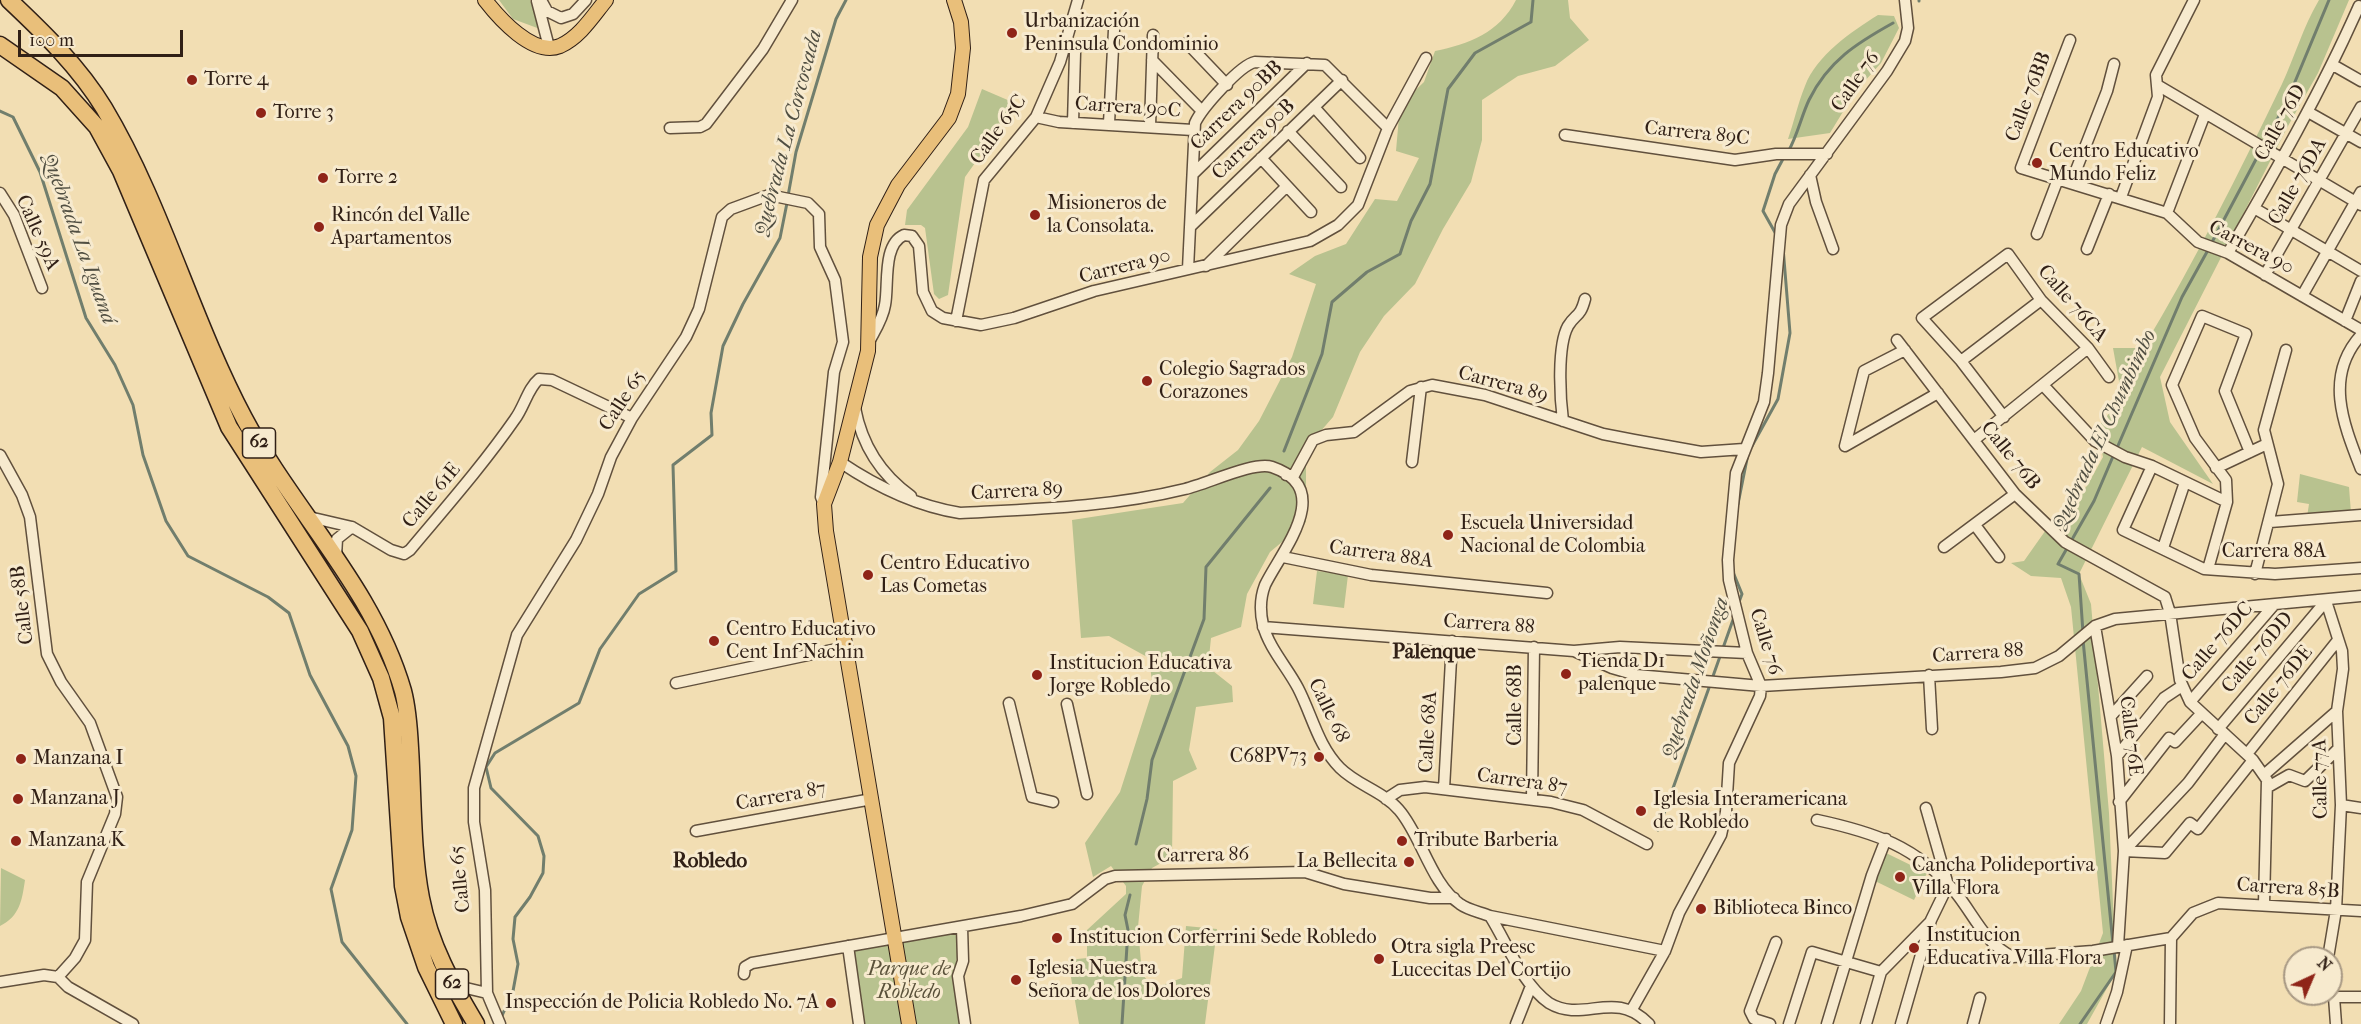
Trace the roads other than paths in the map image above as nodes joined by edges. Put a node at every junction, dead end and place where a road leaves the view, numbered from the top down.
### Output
1 (9, 0) edge
2 (485, 0) edge
3 (537, 0) edge
4 (541, 0) edge
5 (586, 0) edge
6 (596, 0) edge
7 (606, 0) edge
8 (792, 0) edge
9 (954, 0) edge
10 (1078, 0) edge
11 (1905, 0) edge
12 (2194, 0) edge
13 (2360, 6) edge
14 (591, 18) junction
15 (1114, 30) dead end
16 (1154, 35) dead end
17 (2070, 40) dead end
18 (1187, 43) dead end
19 (0, 45) edge
20 (549, 47) junction
21 (1074, 53) dead end
22 (1425, 58) dead end
23 (1152, 60) junction
24 (1307, 63) junction
25 (2114, 63) dead end
26 (2333, 65) junction
27 (1342, 80) junction
28 (2361, 81) edge
29 (1227, 85) junction
30 (2158, 86) junction
31 (1314, 107) junction
32 (2361, 107) edge
33 (1202, 111) junction
34 (2308, 112) junction
35 (2205, 114) junction
36 (1036, 117) junction
37 (1073, 123) junction
38 (1109, 123) junction
39 (1150, 126) junction
40 (670, 128) dead end
41 (1388, 128) junction
42 (1193, 130) junction
43 (1288, 131) junction
44 (2346, 133) junction
45 (1564, 135) dead end
46 (2361, 142) edge
47 (1827, 154) junction
48 (1261, 158) junction
49 (1360, 158) dead end
50 (2282, 160) junction
51 (2021, 168) joint
52 (1193, 174) junction
53 (1810, 175) junction
54 (2058, 179) junction
55 (2319, 181) junction
56 (2071, 183) junction
57 (1287, 186) junction
58 (1341, 187) dead end
59 (0, 193) edge
60 (2109, 194) junction
61 (2121, 197) junction
62 (2359, 200) edge
63 (2254, 208) junction
64 (1311, 212) dead end
65 (2167, 213) junction
66 (1190, 227) junction
67 (2291, 230) junction
68 (2037, 234) dead end
69 (1833, 249) dead end
70 (2086, 249) dead end
71 (2328, 251) junction
72 (2228, 253) junction
73 (1206, 266) junction
74 (1188, 269) junction
75 (2361, 271) edge
76 (2265, 275) junction
77 (2361, 281) edge
78 (42, 288) dead end
79 (2302, 296) junction
80 (1585, 299) dead end
81 (2041, 300) junction
82 (1922, 318) joint
83 (956, 321) junction
84 (2345, 321) junction
85 (2361, 332) edge
86 (870, 340) junction
87 (1898, 340) dead end
88 (2088, 348) junction
89 (1905, 350) junction
90 (2286, 350) dead end
91 (1961, 361) junction
92 (2109, 376) dead end
93 (2043, 385) junction
94 (1421, 387) junction
95 (1938, 393) junction
96 (855, 405) junction
97 (2004, 417) junction
98 (632, 418) junction
99 (1563, 421) junction
100 (1974, 440) junction
101 (2267, 444) junction
102 (1744, 449) junction
103 (2250, 452) junction
104 (0, 455) edge
105 (840, 462) junction
106 (1412, 462) dead end
107 (2152, 466) junction
108 (2216, 468) junction
109 (2361, 469) edge
110 (1286, 475) junction
111 (2185, 482) junction
112 (2015, 494) junction
113 (2227, 502) junction
114 (824, 504) junction
115 (923, 505) junction
116 (2361, 515) edge
117 (309, 517) junction
118 (2270, 522) junction
119 (1975, 525) junction
120 (352, 527) junction
121 (1944, 547) dead end
122 (2163, 548) junction
123 (336, 557) junction
124 (1283, 557) junction
125 (1999, 557) dead end
126 (2361, 568) edge
127 (2208, 569) junction
128 (2255, 574) junction
129 (1547, 593) dead end
130 (2361, 596) edge
131 (2326, 601) junction
132 (2272, 606) junction
133 (2170, 613) junction
134 (1263, 627) junction
135 (2086, 632) junction
136 (2338, 640) junction
137 (1452, 641) junction
138 (846, 647) junction
139 (1534, 647) junction
140 (1574, 651) junction
141 (1747, 653) junction
142 (1929, 675) junction
143 (2146, 676) dead end
144 (676, 683) dead end
145 (1761, 686) junction
146 (2182, 686) junction
147 (2190, 702) junction
148 (1009, 703) dead end
149 (1067, 704) dead end
150 (2337, 711) junction
151 (2201, 714) junction
152 (2111, 716) junction
153 (1932, 729) dead end
154 (2222, 731) junction
155 (2338, 749) junction
156 (2117, 756) junction
157 (2250, 757) junction
158 (2265, 774) junction
159 (2268, 787) junction
160 (1444, 789) junction
161 (1087, 794) dead end
162 (872, 799) junction
163 (1386, 799) junction
164 (1532, 799) junction
165 (1053, 802) dead end
166 (2119, 802) junction
167 (2341, 805) junction
168 (1926, 808) dead end
169 (2361, 808) edge
170 (1816, 820) dead end
171 (696, 831) dead end
172 (1886, 839) junction
173 (1647, 844) dead end
174 (2124, 851) junction
175 (1948, 885) junction
176 (1454, 898) junction
177 (2264, 904) junction
178 (2336, 910) junction
179 (2361, 911) edge
180 (1490, 916) junction
181 (1931, 920) junction
182 (962, 927) junction
183 (894, 938) junction
184 (2171, 938) junction
185 (1776, 942) dead end
186 (848, 946) junction
187 (2123, 946) junction
188 (2330, 946) edge
189 (1665, 951) junction
190 (1847, 962) junction
191 (745, 970) dead end
192 (1881, 972) junction
193 (58, 977) junction
194 (448, 977) junction
195 (0, 982) edge
196 (1531, 986) junction
197 (487, 993) junction
198 (2361, 997) edge
199 (1980, 998) dead end
200 (1631, 1011) junction
201 (134, 1024) edge
202 (454, 1024) edge
203 (476, 1024) edge
204 (500, 1024) edge
205 (859, 1024) edge
206 (909, 1024) edge
207 (965, 1024) edge
208 (1516, 1024) edge
209 (1649, 1024) edge
210 (1770, 1024) edge
211 (1789, 1024) edge
212 (1827, 1024) edge
213 (1866, 1024) edge
214 (1901, 1024) edge
215 (1973, 1024) edge
216 (2106, 1024) edge
217 (2170, 1024) edge
218 (2336, 1024) edge

1 - 117 highway, 62
2 - 20 main road
3 - 20 street
4 - 5 street
6 - 14 main road
7 - 14 main road
8 - 40 street
9 - 86 main road, Calle 65
10 - 36 street, Calle 65C
11 - 47 street, Calle 76
12 - 30 street
13 - 26 street, Calle 76D
14 - 20 main road
15 - 38 street
16 - 23 street
17 - 51 street, Calle 76BB
18 - 29 street
19 - 202 highway, 62
21 - 37 street
22 - 41 street, Carrera 90
23 - 33 street
23 - 39 street
24 - 27 street, Carrera 90C
24 - 29 street, Carrera 90C
24 - 52 street, Carrera 90BB
25 - 56 street
26 - 28 street
26 - 34 street, Calle 76D
27 - 31 street, Carrera 90B
27 - 41 street
29 - 33 street, Carrera 90C
30 - 35 street
30 - 61 street
31 - 43 street, Carrera 90B
31 - 49 street
32 - 44 street, Calle 76DA
33 - 42 street, Carrera 90C
34 - 44 street
34 - 50 street, Calle 76D
35 - 50 street
35 - 65 street
36 - 37 street, Carrera 90C
36 - 83 street, Calle 65C
37 - 38 street, Carrera 90C
38 - 39 street, Carrera 90C
39 - 42 street, Carrera 90C
41 - 73 street, Carrera 90
42 - 52 street
43 - 48 street, Carrera 90B
43 - 58 street
44 - 46 street
44 - 55 street, Calle 76DA
45 - 47 street, Carrera 89C
47 - 53 street, Calle 76
48 - 57 street
48 - 66 street, Carrera 90B
50 - 55 street
50 - 63 street, Calle 76D
51 - 54 street, Carrera 90
52 - 66 street
53 - 69 street
53 - 102 street, Calle 76
54 - 56 street, Carrera 90
54 - 68 street
55 - 62 street
55 - 67 street, Calle 76DA
56 - 60 street, Carrera 90
57 - 64 street
57 - 73 street
59 - 78 street, Calle 59A
60 - 61 street, Carrera 90
60 - 70 street
61 - 65 street, Carrera 90
62 - 71 street
63 - 67 street
63 - 72 street, Calle 76D
65 - 72 street, Carrera 90
66 - 74 street
67 - 71 street
67 - 76 street, Calle 76DA
71 - 75 street
71 - 79 street
72 - 76 street, Carrera 90
73 - 74 street, Carrera 90
74 - 83 street, Carrera 90
76 - 79 street, Carrera 90
77 - 84 street
79 - 84 street, Carrera 90
80 - 99 street
81 - 82 street, Calle 76CA
81 - 88 street, Calle 76CA
81 - 91 street
82 - 91 street, Calle 76B
83 - 86 street, Carrera 90
84 - 85 street, Carrera 90
85 - 109 street
86 - 96 main road, Calle 65
87 - 89 street, Calle 76B
88 - 92 street, Calle 76CA
88 - 93 street
89 - 95 street, Calle 76B
89 - 95 street
90 - 101 street
91 - 97 street, Calle 76B
93 - 97 street
93 - 107 street
94 - 99 street, Carrera 89
94 - 106 street
94 - 110 street
95 - 100 street, Calle 76B
96 - 105 main road, Calle 65
96 - 115 street, Carrera 89
97 - 100 street
98 - 114 street, Calle 65
98 - 120 street, Calle 61E
98 - 197 street, Calle 65
99 - 102 street, Carrera 89
100 - 112 street, Calle 76B
101 - 103 street
101 - 118 street
102 - 141 street, Calle 76
103 - 108 street
103 - 108 street
104 - 193 street, Calle 58B
105 - 114 main road, Calle 65
105 - 115 street, Carrera 89
107 - 111 street
107 - 122 street, Carrera 88A
108 - 113 street
110 - 115 street, Carrera 89
110 - 124 street, Calle 68
111 - 113 street
111 - 122 street
112 - 119 street
112 - 133 street, Calle 76B
113 - 127 street
114 - 138 main road, Calle 65
116 - 118 street
117 - 120 street
117 - 123 highway, 62
118 - 128 street
119 - 121 street
119 - 125 street
120 - 123 street
122 - 127 street, Carrera 88A
123 - 194 highway, 62
124 - 129 street, Carrera 88A
124 - 134 street, Calle 68
126 - 128 street, Carrera 88A
127 - 128 street, Carrera 88A
130 - 131 street, Carrera 88
131 - 132 street, Carrera 88
131 - 136 street, Calle 77A
131 - 154 street, Calle 76DD
132 - 133 street, Carrera 88
132 - 147 street, Calle 76DC
133 - 135 street, Carrera 88
133 - 146 street
134 - 137 street, Carrera 88
134 - 163 street, Calle 68
135 - 142 street, Carrera 88
135 - 152 street, Calle 76E
136 - 150 street, Calle 77A
136 - 157 street, Calle 76DE
137 - 139 street, Carrera 88
137 - 160 street, Calle 68A
138 - 144 street
138 - 162 main road, Calle 65
139 - 140 street, Carrera 88
139 - 164 street, Calle 68B
140 - 141 street, Carrera 88
140 - 145 street, Carrera 88
141 - 145 street, Calle 76
142 - 145 street, Carrera 88
142 - 153 street
143 - 152 street
145 - 189 street, Calle 76
146 - 147 street
146 - 156 street
147 - 151 street
148 - 165 street
149 - 161 street
150 - 155 street, Calle 77A
150 - 158 street
151 - 154 street
151 - 166 street, Calle 76DC
152 - 156 street, Calle 76E
154 - 157 street
154 - 174 street, Calle 76DD
155 - 159 street
155 - 167 street, Calle 77A
156 - 166 street, Calle 76E
157 - 158 street
157 - 174 street
158 - 159 street
159 - 177 street
160 - 163 street, Carrera 87
160 - 164 street, Carrera 87
162 - 171 street, Carrera 87
162 - 183 main road, Calle 65
163 - 176 street, Calle 68
164 - 173 street, Carrera 87
166 - 174 street, Calle 76E
167 - 169 street
167 - 178 street, Calle 77A
168 - 175 street
170 - 172 street
172 - 175 street
172 - 190 street
174 - 187 street, Calle 76E
175 - 181 street
175 - 187 street
176 - 180 street, Carrera 86
176 - 182 street, Carrera 86
177 - 178 street, Carrera 85B
177 - 184 street, Carrera 85B
178 - 179 street, Carrera 85B
178 - 188 street, Calle 77A
180 - 189 street, Carrera 86
180 - 196 street
181 - 192 street
181 - 214 street
182 - 183 street, Carrera 86
182 - 207 street
183 - 186 street, Carrera 86
183 - 206 main road, Calle 65
184 - 187 street
184 - 217 street
185 - 210 street
186 - 191 street, Carrera 86
186 - 205 street
187 - 216 street, Calle 76E
189 - 200 street, Calle 76
190 - 192 street
190 - 211 street
190 - 212 street
192 - 213 street
193 - 195 street
193 - 201 street
194 - 197 street
194 - 203 highway, 62
196 - 200 street
196 - 208 street
197 - 204 street
198 - 218 street
199 - 215 street
200 - 209 street

